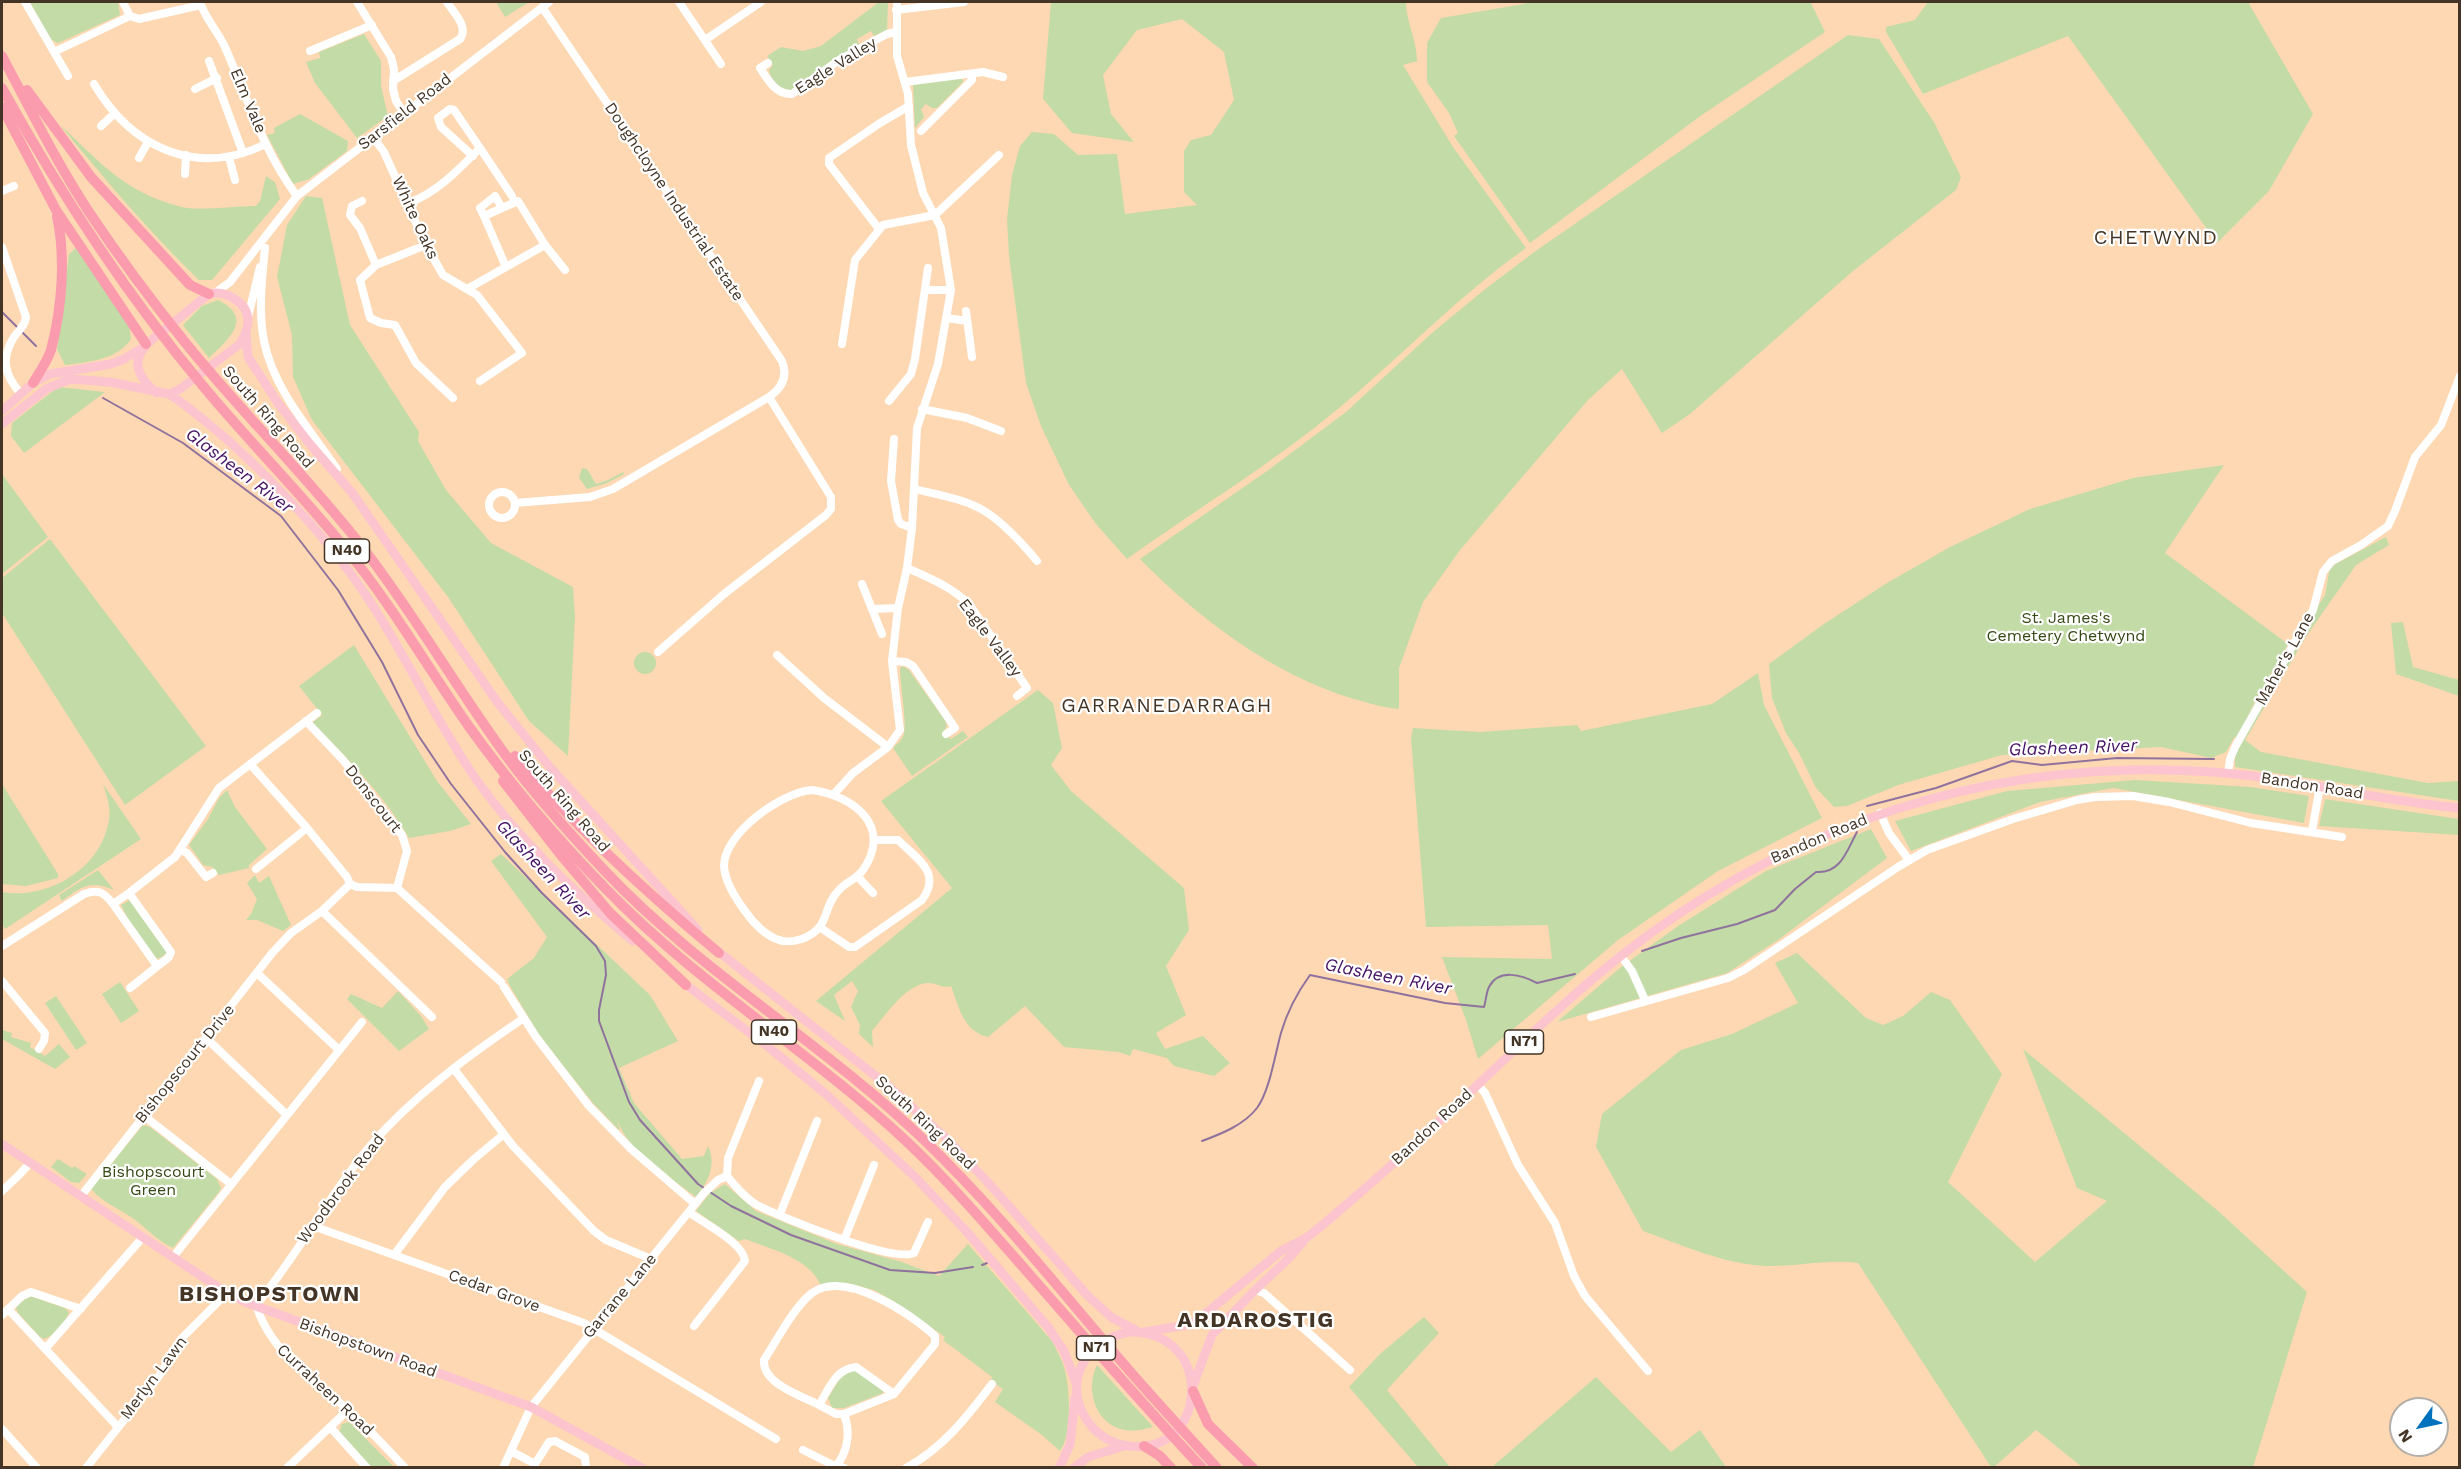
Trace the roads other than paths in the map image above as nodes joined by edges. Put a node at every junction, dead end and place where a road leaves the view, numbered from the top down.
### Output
1 (25, 2) edge
2 (123, 2) edge
3 (357, 2) edge
4 (447, 2) edge
5 (549, 2) edge
6 (679, 2) edge
7 (760, 2) edge
8 (964, 2) edge
9 (200, 3) edge
10 (896, 6) edge
11 (542, 7) junction
12 (130, 16) junction
13 (372, 25) junction
14 (896, 32) junction
15 (705, 40) junction
16 (310, 51) dead end
17 (54, 52) junction
18 (2, 56) edge
19 (209, 61) dead end
20 (768, 63) dead end
21 (721, 64) dead end
22 (972, 74) junction
23 (68, 76) dead end
24 (1003, 77) dead end
25 (216, 78) junction
26 (393, 81) junction
27 (904, 82) junction
28 (94, 84) dead end
29 (2, 88) edge
30 (195, 89) dead end
31 (909, 106) junction
32 (2, 107) edge
33 (404, 113) junction
34 (114, 114) junction
35 (100, 126) dead end
36 (921, 130) dead end
37 (373, 137) junction
38 (148, 142) junction
39 (266, 144) junction
40 (480, 148) junction
41 (243, 153) junction
42 (999, 155) dead end
43 (186, 156) junction
44 (473, 156) junction
45 (229, 157) junction
46 (139, 158) dead end
47 (185, 174) dead end
48 (235, 180) dead end
49 (14, 186) dead end
50 (2, 191) edge
51 (297, 196) junction
52 (512, 196) dead end
53 (362, 201) dead end
54 (409, 203) junction
55 (502, 208) junction
56 (56, 210) junction
57 (935, 215) junction
58 (484, 216) junction
59 (879, 229) junction
60 (270, 231) junction
61 (426, 245) junction
62 (545, 245) junction
63 (2, 247) edge
64 (265, 248) junction
65 (376, 265) junction
66 (506, 267) junction
67 (928, 268) dead end
68 (565, 270) dead end
69 (467, 289) junction
70 (925, 290) junction
71 (951, 290) junction
72 (212, 294) junction
73 (966, 311) dead end
74 (248, 318) junction
75 (947, 318) junction
76 (967, 321) junction
77 (246, 333) junction
78 (842, 344) dead end
79 (144, 346) junction
80 (972, 357) dead end
81 (2460, 376) edge
82 (480, 381) dead end
83 (33, 383) junction
84 (157, 393) junction
85 (21, 394) junction
86 (169, 394) junction
87 (769, 397) junction
88 (453, 398) dead end
89 (889, 401) dead end
90 (922, 409) junction
91 (2, 411) edge
92 (2, 424) edge
93 (1001, 431) dead end
94 (894, 439) dead end
95 (915, 489) junction
96 (353, 494) junction
97 (515, 503) dead end
98 (912, 528) junction
99 (1037, 561) dead end
100 (907, 568) junction
101 (862, 584) dead end
102 (898, 608) junction
103 (872, 609) junction
104 (882, 634) dead end
105 (658, 652) dead end
106 (777, 655) dead end
107 (892, 661) junction
108 (1017, 696) dead end
109 (468, 702) junction
110 (317, 713) dead end
111 (306, 721) junction
112 (471, 729) junction
113 (946, 734) dead end
114 (888, 747) junction
115 (250, 765) junction
116 (2228, 773) junction
117 (2320, 786) junction
118 (832, 795) junction
119 (2460, 808) edge
120 (1880, 813) junction
121 (307, 828) junction
122 (2312, 831) junction
123 (2342, 837) dead end
124 (875, 840) junction
125 (180, 850) junction
126 (1909, 860) junction
127 (256, 869) dead end
128 (210, 875) dead end
129 (858, 877) junction
130 (350, 884) junction
131 (397, 888) junction
132 (129, 893) junction
133 (873, 893) dead end
134 (113, 904) junction
135 (322, 911) junction
136 (821, 928) junction
137 (2, 946) edge
138 (719, 953) junction
139 (1621, 956) junction
140 (157, 966) junction
141 (257, 973) junction
142 (3, 985) edge
143 (686, 985) junction
144 (130, 988) dead end
145 (1645, 1000) junction
146 (432, 1017) dead end
147 (1591, 1017) dead end
148 (524, 1018) junction
149 (362, 1022) dead end
150 (206, 1038) junction
151 (39, 1049) dead end
152 (339, 1050) junction
153 (454, 1069) junction
154 (759, 1081) dead end
155 (1478, 1085) junction
156 (286, 1114) junction
157 (143, 1115) junction
158 (817, 1121) dead end
159 (504, 1134) junction
160 (2, 1146) edge
161 (28, 1164) junction
162 (874, 1165) dead end
163 (727, 1176) junction
164 (231, 1184) junction
165 (2, 1191) edge
166 (81, 1196) junction
167 (695, 1204) junction
168 (689, 1212) junction
169 (780, 1214) junction
170 (928, 1222) dead end
171 (313, 1226) junction
172 (143, 1237) junction
173 (1306, 1238) junction
174 (844, 1240) junction
175 (394, 1255) junction
176 (174, 1257) junction
177 (651, 1259) junction
178 (1260, 1289) junction
179 (227, 1293) junction
180 (256, 1305) junction
181 (81, 1309) junction
182 (5, 1312) edge
183 (694, 1326) dead end
184 (593, 1329) junction
185 (1142, 1332) junction
186 (45, 1348) junction
187 (1350, 1370) dead end
188 (1648, 1371) dead end
189 (1076, 1383) junction
190 (992, 1384) dead end
191 (1193, 1388) junction
192 (894, 1394) junction
193 (1075, 1395) junction
194 (819, 1405) junction
195 (531, 1407) junction
196 (348, 1410) junction
197 (844, 1414) junction
198 (1162, 1416) junction
199 (118, 1427) junction
200 (331, 1428) junction
201 (2, 1429) edge
202 (776, 1439) dead end
203 (1185, 1441) junction
204 (1124, 1446) junction
205 (1144, 1446) junction
206 (803, 1450) dead end
207 (511, 1451) junction
208 (37, 1467) edge
209 (86, 1467) edge
210 (287, 1467) edge
211 (367, 1467) edge
212 (405, 1467) edge
213 (503, 1467) edge
214 (586, 1467) edge
215 (642, 1467) edge
216 (838, 1467) edge
217 (906, 1467) edge
218 (1059, 1467) edge
219 (1074, 1467) edge
220 (1172, 1467) edge
221 (1202, 1467) edge
222 (1217, 1467) edge
223 (1253, 1467) edge

1 - 17 street
2 - 12 street
3 - 13 street
4 - 26 street
5 - 11 street, Sarsfield Road
6 - 15 street
7 - 15 street
8 - 10 street, Eagle Valley
9 - 12 street, Elm Vale
9 - 39 street, Elm Vale
10 - 14 street, Eagle Valley
11 - 33 street, Sarsfield Road
11 - 87 street, Doughcloyne Industrial Estate
12 - 17 street
13 - 16 street
13 - 26 street
14 - 20 street, Eagle Valley
14 - 27 street, Eagle Valley
15 - 21 street
17 - 23 street
18 - 72 highway
18 - 109 highway, South Ring Road / N40
19 - 25 street
22 - 24 street
22 - 27 street
22 - 36 street
25 - 30 street
25 - 41 street
26 - 33 street
27 - 31 street, Eagle Valley
28 - 34 street
29 - 112 highway, South Ring Road / N40
31 - 57 street, Eagle Valley
31 - 59 street
32 - 56 highway
33 - 37 street, Sarsfield Road
34 - 35 street
34 - 38 street
37 - 51 street, Sarsfield Road
37 - 54 street, White Oaks
38 - 43 street
38 - 46 street
39 - 41 street
39 - 51 street, Elm Vale
40 - 44 street
40 - 44 street
40 - 52 street
41 - 45 street
42 - 57 street
43 - 45 street
43 - 47 street
44 - 54 street
45 - 48 street
49 - 50 street
51 - 60 street, Sarsfield Road
53 - 65 street
54 - 61 street, White Oaks
55 - 58 street
55 - 58 street
55 - 62 street
56 - 79 highway
56 - 83 highway
57 - 59 street
57 - 71 street, Eagle Valley
58 - 66 street
59 - 78 street
60 - 64 street, Sarsfield Road
60 - 72 street, Sarsfield Road
61 - 65 street
61 - 69 street, White Oaks
62 - 66 street
62 - 68 street
63 - 85 street
64 - 74 street, Sarsfield Road
64 - 96 street
65 - 88 street
66 - 69 street
67 - 70 street
69 - 82 street, White Oaks
70 - 71 street
70 - 89 street
71 - 75 street, Eagle Valley
72 - 74 main road
72 - 79 main road
73 - 76 street
74 - 77 main road
75 - 76 street
75 - 90 street, Eagle Valley
76 - 80 street
77 - 86 main road
77 - 96 main road
79 - 83 main road
79 - 84 main road
81 - 116 street, Maher's Lane
83 - 85 main road
84 - 86 main road
84 - 92 main road
85 - 91 main road
86 - 143 main road
87 - 97 street, Doughcloyne Industrial Estate
87 - 105 street
90 - 93 street
90 - 95 street, Eagle Valley
94 - 98 street
95 - 98 street, Eagle Valley
95 - 99 street
96 - 138 main road
98 - 100 street, Eagle Valley
100 - 102 street, Eagle Valley
100 - 108 street, Eagle Valley
101 - 103 street
102 - 103 street
102 - 107 street, Eagle Valley
103 - 104 street
106 - 114 street
107 - 113 street
107 - 114 street, Eagle Valley
109 - 138 highway
109 - 198 highway, South Ring Road / N40
110 - 111 street
111 - 115 street
111 - 131 street, Donscourt
112 - 143 highway
112 - 198 highway, South Ring Road / N40
114 - 118 street
115 - 121 street
115 - 125 street
116 - 117 main road, Bandon Road / N71
116 - 120 main road, Bandon Road / N71
117 - 119 main road, Bandon Road / N71
117 - 122 street
118 - 124 street
118 - 136 street
120 - 126 street
120 - 139 main road, Bandon Road / N71
121 - 127 street
121 - 130 street
122 - 123 street
122 - 126 street
124 - 129 street
124 - 136 street
125 - 128 street
125 - 132 street
126 - 145 street
129 - 133 street
129 - 136 street
130 - 131 street
130 - 135 street
131 - 148 street
132 - 134 street
132 - 140 street
134 - 137 street
134 - 140 street
135 - 141 street, Bishopscourt Drive
135 - 146 street
138 - 185 main road, N40
139 - 145 street
139 - 155 main road, Bandon Road / N71
140 - 144 street
141 - 150 street, Bishopscourt Drive
141 - 152 street
142 - 151 street
143 - 189 main road, N40
145 - 147 street
148 - 153 street, Woodbrook Road
148 - 167 street
149 - 152 street
150 - 156 street
150 - 157 street, Bishopscourt Drive
152 - 156 street
153 - 159 street
153 - 171 street, Woodbrook Road
154 - 163 street
155 - 173 main road, Bandon Road / N71
155 - 188 street
156 - 164 street
157 - 164 street
157 - 166 street, Bishopscourt Drive
158 - 169 street
159 - 175 street
159 - 177 street
160 - 161 main road, Bishopstown Road
161 - 165 street
161 - 166 main road, Bishopstown Road
162 - 174 street
163 - 167 street, Garrane Lane
163 - 169 street
164 - 176 street
166 - 172 main road, Bishopstown Road
167 - 168 street, Garrane Lane
168 - 177 street, Garrane Lane
168 - 183 street
169 - 174 street
170 - 174 street
171 - 175 street, Cedar Grove
171 - 180 street, Woodbrook Road
172 - 176 main road, Bishopstown Road
172 - 181 street
173 - 178 main road, Bandon Road / N71
173 - 185 main road, Bandon Road / N71
175 - 184 street, Cedar Grove
176 - 179 main road, Bishopstown Road
177 - 184 street, Garrane Lane
178 - 187 street
178 - 191 main road, Bandon Road / N71
179 - 180 main road, Bishopstown Road
179 - 199 street, Merlyn Lawn
180 - 195 main road, Bishopstown Road
180 - 196 street, Curraheen Road
181 - 182 street
181 - 186 street
182 - 186 street
184 - 195 street, Garrane Lane
184 - 202 street, Cedar Grove
185 - 189 main road, N71
185 - 191 main road
186 - 199 street
189 - 193 main road, N71
190 - 217 street
191 - 205 main road, N71
191 - 223 highway
192 - 194 street
192 - 194 street
192 - 197 street
193 - 204 main road, N71
193 - 218 main road
194 - 197 street
195 - 207 street, Garrane Lane
195 - 215 main road, Bishopstown Road
196 - 200 street
196 - 212 street, Curraheen Road
197 - 216 street
198 - 203 highway, South Ring Road / N40
199 - 209 street, Merlyn Lawn
200 - 210 street
200 - 211 street
201 - 208 street
203 - 221 highway, South Ring Road / N40
203 - 222 highway, South Ring Road / N40
204 - 205 main road, N71
204 - 219 main road
205 - 220 highway
206 - 216 street
207 - 213 street, Garrane Lane
207 - 214 street

